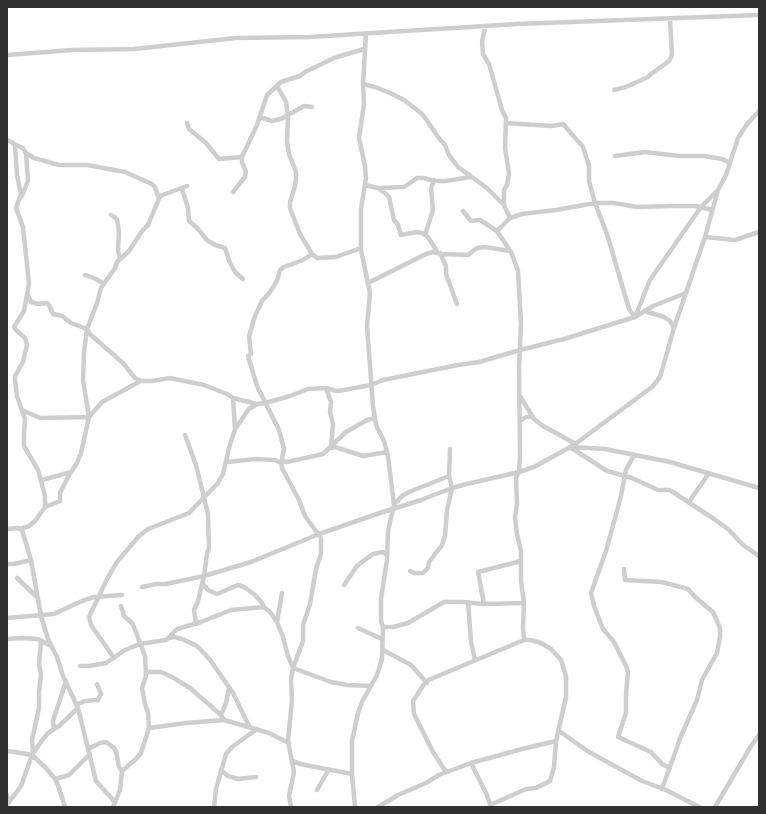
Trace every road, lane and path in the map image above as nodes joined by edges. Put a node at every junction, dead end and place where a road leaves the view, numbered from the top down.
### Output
1 (759, 15) edge
2 (670, 19) junction
3 (485, 27) junction
4 (366, 34) junction
5 (364, 49) junction
6 (7, 55) edge
7 (362, 84) junction
8 (277, 86) junction
9 (614, 90) dead end
10 (312, 107) dead end
11 (759, 111) edge
12 (288, 116) junction
13 (260, 117) junction
14 (187, 123) dead end
15 (506, 123) junction
16 (7, 140) edge
17 (14, 144) junction
18 (26, 153) junction
19 (614, 156) dead end
20 (242, 157) junction
21 (730, 163) junction
22 (470, 177) junction
23 (434, 180) junction
24 (366, 185) junction
25 (187, 186) dead end
26 (378, 188) junction
27 (182, 189) junction
28 (718, 190) junction
29 (233, 192) dead end
30 (21, 198) junction
31 (159, 199) junction
32 (595, 203) junction
33 (504, 205) junction
34 (701, 207) junction
35 (712, 210) junction
36 (463, 211) dead end
37 (111, 215) dead end
38 (510, 218) junction
39 (497, 231) junction
40 (759, 232) edge
41 (425, 235) junction
42 (705, 237) junction
43 (361, 248) junction
44 (510, 251) junction
45 (438, 253) junction
46 (312, 254) junction
47 (120, 258) junction
48 (85, 275) dead end
49 (243, 279) dead end
50 (368, 283) junction
51 (104, 284) junction
52 (686, 293) junction
53 (28, 295) junction
54 (457, 304) dead end
55 (644, 311) junction
56 (635, 316) junction
57 (674, 328) junction
58 (86, 329) junction
59 (520, 350) junction
60 (141, 381) junction
61 (371, 384) junction
62 (326, 388) junction
63 (519, 394) junction
64 (234, 398) junction
65 (265, 403) junction
66 (257, 404) junction
67 (22, 410) junction
68 (89, 417) junction
69 (533, 417) junction
70 (375, 418) junction
71 (520, 421) junction
72 (235, 429) junction
73 (185, 435) dead end
74 (576, 444) junction
75 (570, 447) junction
76 (331, 448) junction
77 (450, 449) dead end
78 (387, 452) junction
79 (634, 455) junction
80 (226, 462) junction
81 (281, 462) junction
82 (72, 471) junction
83 (519, 472) junction
84 (709, 473) junction
85 (449, 476) junction
86 (624, 476) junction
87 (42, 480) junction
88 (452, 488) junction
89 (759, 488) edge
90 (203, 497) junction
91 (689, 502) junction
92 (45, 507) junction
93 (393, 507) junction
94 (7, 529) edge
95 (20, 529) junction
96 (319, 534) junction
97 (387, 555) junction
98 (759, 556) edge
99 (31, 560) junction
100 (521, 561) junction
101 (7, 564) edge
102 (624, 569) dead end
103 (410, 571) dead end
104 (204, 576) junction
105 (17, 578) dead end
106 (202, 583) junction
107 (344, 585) dead end
108 (142, 587) dead end
109 (282, 593) dead end
110 (122, 595) dead end
111 (98, 596) junction
112 (37, 597) junction
113 (468, 602) junction
114 (524, 603) junction
115 (484, 604) junction
116 (121, 606) dead end
117 (264, 607) junction
118 (40, 616) junction
119 (7, 618) edge
120 (277, 622) junction
121 (196, 624) junction
122 (358, 628) dead end
123 (383, 628) junction
124 (169, 638) junction
125 (7, 639) edge
126 (382, 639) junction
127 (524, 640) junction
128 (41, 641) junction
129 (140, 644) junction
130 (51, 646) junction
131 (383, 650) junction
132 (114, 658) junction
133 (475, 660) junction
134 (80, 666) dead end
135 (293, 668) junction
136 (146, 672) junction
137 (66, 681) junction
138 (427, 682) junction
139 (97, 684) dead end
140 (371, 686) junction
141 (229, 688) junction
142 (77, 707) junction
143 (221, 715) junction
144 (224, 720) junction
145 (249, 726) junction
146 (149, 728) junction
147 (54, 729) junction
148 (257, 729) junction
149 (559, 731) junction
150 (759, 735) edge
151 (556, 741) junction
152 (289, 743) junction
153 (7, 751) edge
154 (89, 752) junction
155 (32, 754) junction
156 (293, 761) junction
157 (471, 763) junction
158 (670, 768) junction
159 (328, 769) junction
160 (222, 770) junction
161 (122, 771) junction
162 (446, 772) junction
163 (352, 774) junction
164 (256, 777) dead end
165 (55, 779) junction
166 (662, 789) junction
167 (318, 790) dead end
168 (7, 795) edge
169 (114, 801) junction
170 (8, 804) edge
171 (491, 806) edge
172 (65, 807) edge
173 (113, 807) edge
174 (214, 807) edge
175 (291, 807) edge
176 (355, 807) edge
177 (378, 807) edge
178 (700, 807) edge
179 (715, 807) edge

1 - 2 street
2 - 3 street
2 - 9 street
3 - 4 street
3 - 15 street
4 - 5 street
4 - 6 street
5 - 7 street
5 - 8 street
7 - 22 street
7 - 24 street
8 - 12 street
8 - 13 street
10 - 12 street
11 - 21 street
12 - 13 street
12 - 46 street
13 - 20 street
14 - 20 street
15 - 32 street
15 - 33 street
16 - 17 street
17 - 18 street
17 - 30 street
18 - 30 street
18 - 31 street
19 - 21 street
20 - 29 street
21 - 28 street
22 - 23 street
22 - 33 street
23 - 26 street
23 - 41 street
24 - 26 street
24 - 43 street
25 - 27 street
26 - 41 street
27 - 31 street
27 - 49 street
28 - 34 street
28 - 35 street
30 - 53 street
31 - 47 street
32 - 34 street
32 - 38 street
32 - 56 street
33 - 38 street
34 - 35 street
34 - 56 street
35 - 42 street
36 - 39 street
37 - 47 street
38 - 39 street
39 - 44 street
40 - 42 street
41 - 45 street
42 - 52 street
43 - 46 street
43 - 50 street
44 - 45 street
44 - 59 street
45 - 50 street
45 - 54 street
46 - 65 street
47 - 51 street
48 - 51 street
50 - 61 street
51 - 58 street
52 - 55 street
52 - 57 street
53 - 58 street
53 - 67 street
55 - 56 street
55 - 57 street
56 - 59 street
57 - 74 street
58 - 60 street
58 - 68 street
59 - 61 street
59 - 63 street
60 - 64 street
60 - 68 street
61 - 62 street
61 - 70 street
62 - 65 street
62 - 76 street
63 - 69 street
63 - 71 street
64 - 66 street
64 - 72 street
65 - 66 street
65 - 81 street
66 - 72 street
67 - 68 street
67 - 87 street
68 - 82 street
69 - 71 street
69 - 74 street
70 - 76 street
70 - 78 street
71 - 83 street
72 - 80 street
73 - 90 street
74 - 75 street
75 - 79 street
75 - 83 street
75 - 86 street
76 - 78 street
76 - 81 street
77 - 85 street
78 - 93 street
79 - 84 street
79 - 86 street
80 - 81 street
80 - 90 street
81 - 96 street
82 - 87 street
82 - 92 street
83 - 88 street
83 - 100 street
84 - 89 street
84 - 91 street
85 - 88 street
85 - 93 street
86 - 91 street
86 - 158 street
87 - 92 street
88 - 93 street
88 - 103 street
90 - 104 street
90 - 111 street
91 - 98 street
92 - 95 street
93 - 96 street
93 - 97 street
94 - 95 street
95 - 99 street
96 - 104 street
96 - 135 street
97 - 107 street
97 - 123 street
99 - 101 street
99 - 112 street
100 - 114 street
100 - 115 street
102 - 158 street
104 - 106 street
104 - 108 street
105 - 112 street
106 - 117 street
106 - 121 street
109 - 120 street
110 - 111 street
111 - 118 street
111 - 132 street
112 - 118 street
113 - 115 street
113 - 123 street
113 - 133 street
114 - 115 street
114 - 127 street
116 - 129 street
117 - 120 street
117 - 121 street
118 - 119 street
118 - 130 street
120 - 135 street
121 - 124 street
122 - 126 street
123 - 126 street
124 - 129 street
124 - 141 street
125 - 128 street
126 - 131 street
127 - 133 street
127 - 149 street
128 - 130 street
128 - 155 street
129 - 132 street
129 - 136 street
130 - 137 street
131 - 138 street
131 - 140 street
132 - 134 street
133 - 138 street
135 - 140 street
135 - 152 street
136 - 143 street
136 - 146 street
137 - 142 street
137 - 147 street
138 - 162 street
139 - 142 street
140 - 163 street
141 - 143 street
141 - 145 street
142 - 147 street
142 - 154 street
143 - 144 street
144 - 145 street
144 - 146 street
145 - 148 street
146 - 161 street
147 - 155 street
148 - 152 street
148 - 160 street
149 - 151 street
149 - 166 street
150 - 179 street
151 - 157 street
151 - 171 street
152 - 156 street
153 - 155 street
154 - 161 street
154 - 165 street
154 - 169 street
155 - 165 street
155 - 170 street
156 - 159 street
156 - 175 street
157 - 162 street
157 - 171 street
158 - 166 street
159 - 163 street
159 - 167 street
160 - 164 street
160 - 174 street
161 - 169 street
162 - 177 street
163 - 176 street
165 - 172 street
166 - 178 street
168 - 170 street
169 - 173 street

